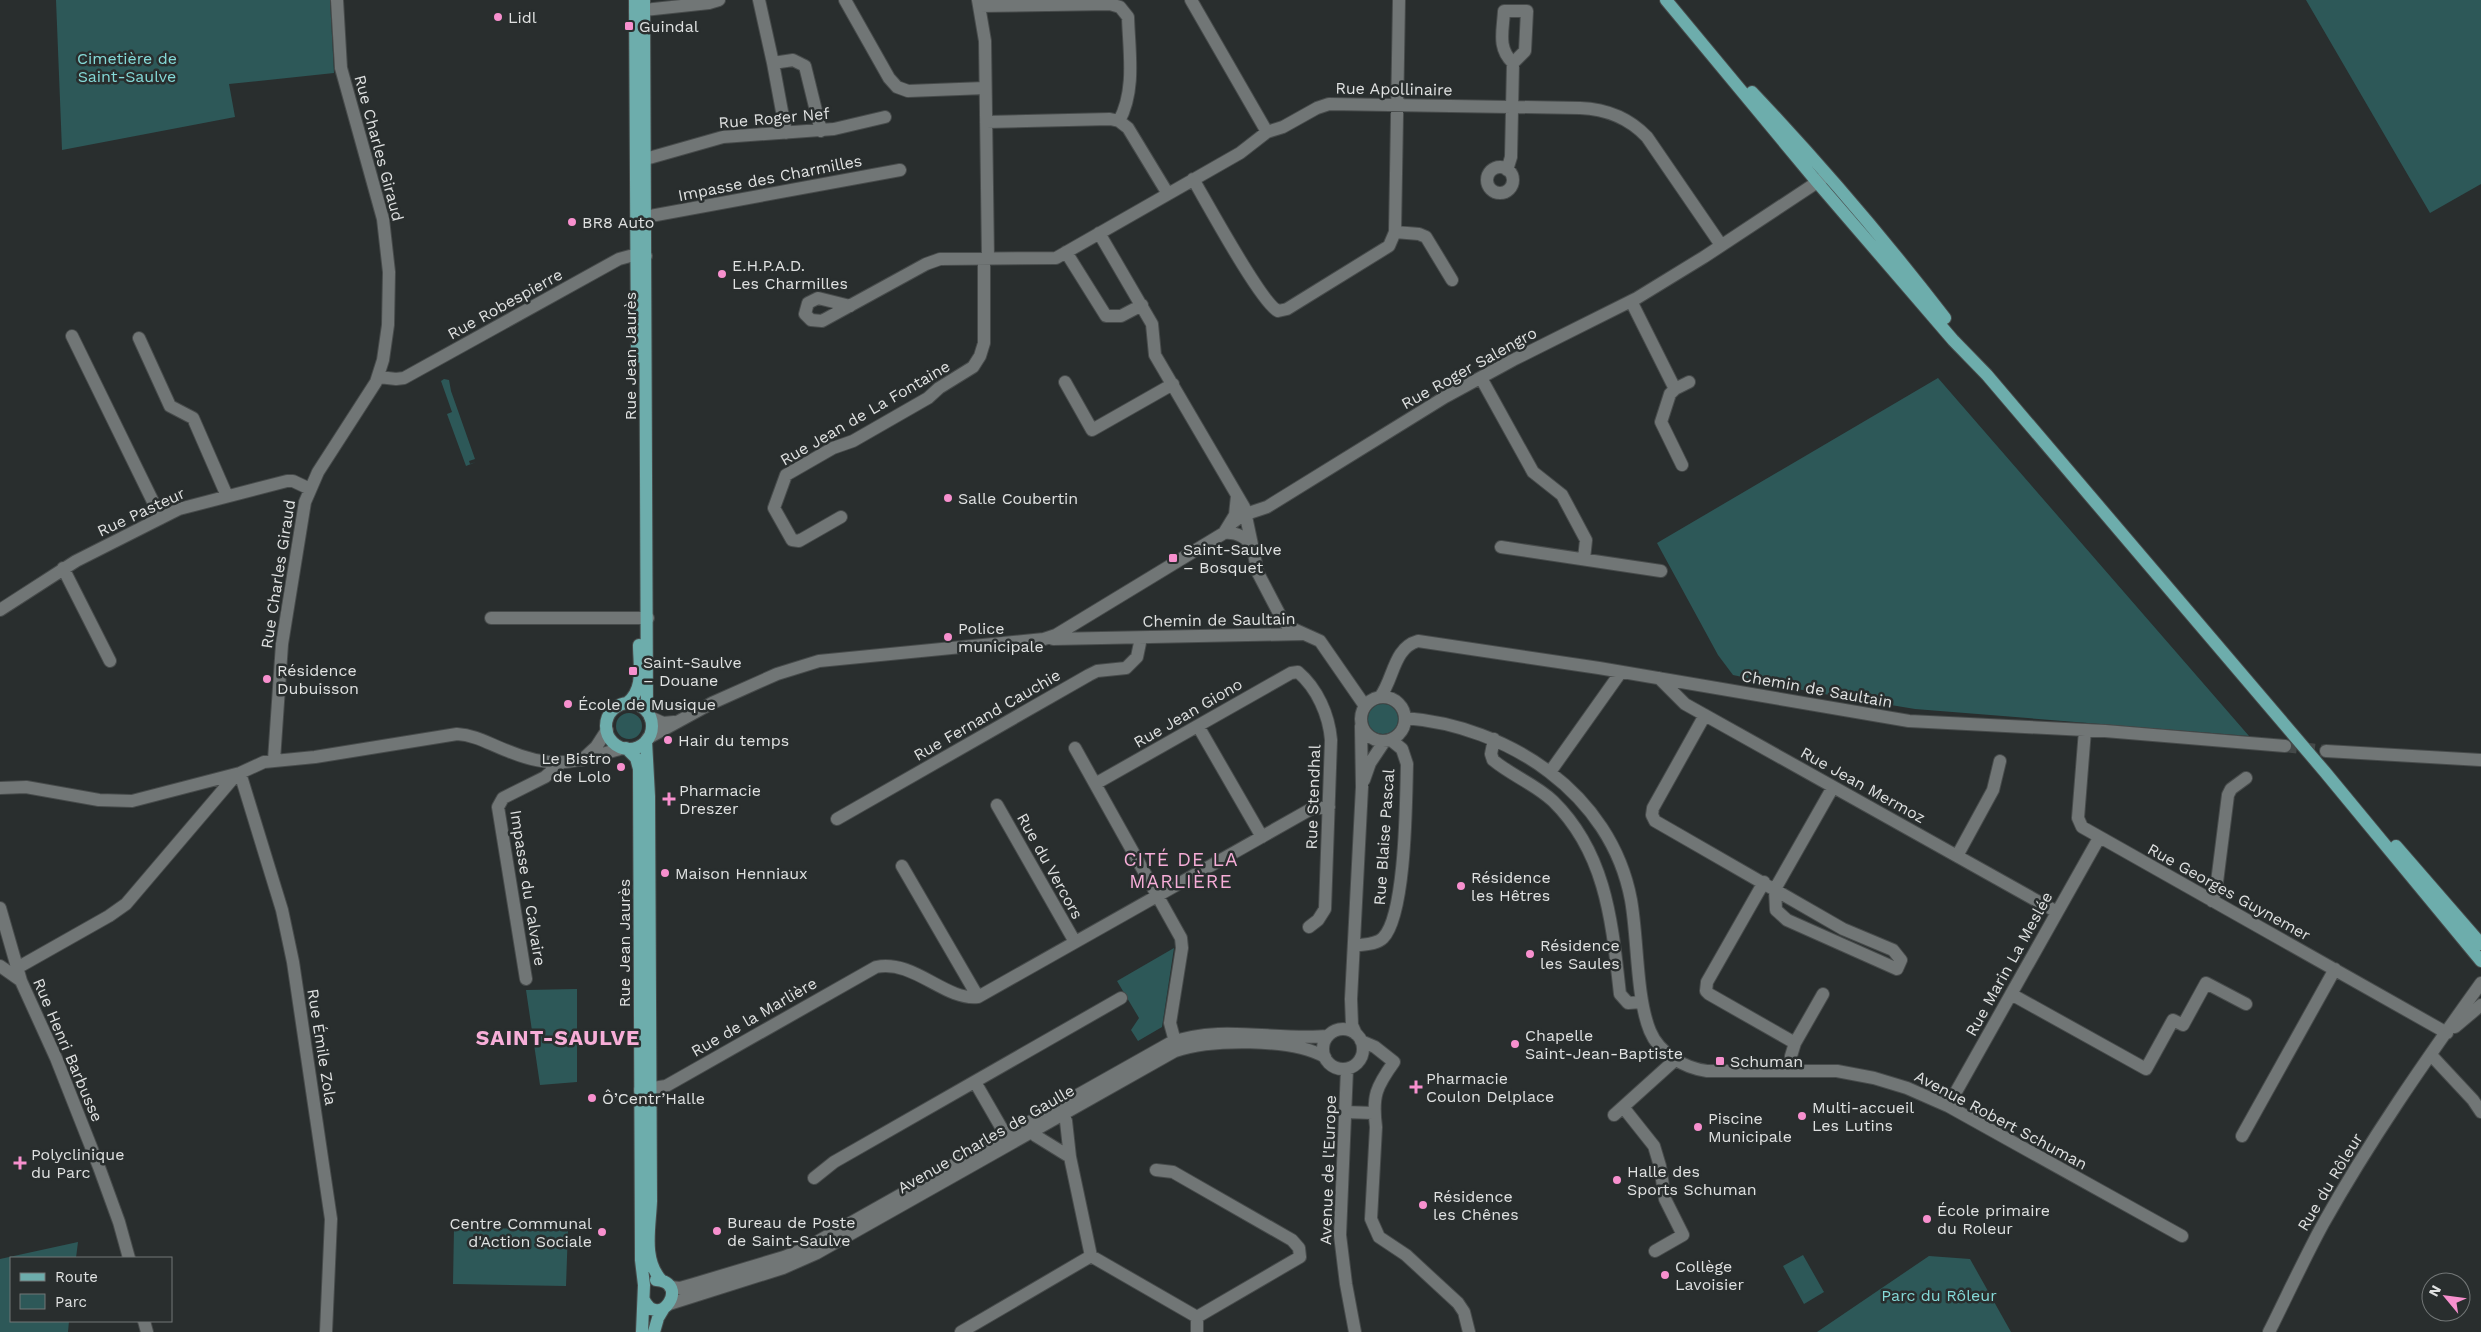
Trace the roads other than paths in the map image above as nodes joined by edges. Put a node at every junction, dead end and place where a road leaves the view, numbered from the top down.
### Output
1 (338, 0) edge
2 (719, 0) edge
3 (758, 0) edge
4 (845, 0) edge
5 (1191, 0) edge
6 (1399, 0) edge
7 (1666, 0) edge
8 (978, 3) edge
9 (1055, 3) edge
10 (640, 6) edge
11 (773, 63) junction
12 (1513, 63) dead end
13 (985, 88) junction
14 (1398, 105) junction
15 (1511, 108) junction
16 (885, 117) dead end
17 (1119, 121) junction
18 (986, 122) junction
19 (821, 130) junction
20 (786, 132) junction
21 (1267, 132) junction
22 (641, 158) junction
23 (900, 170) dead end
24 (1507, 170) dead end
25 (1822, 178) junction
26 (1193, 179) junction
27 (1168, 194) junction
28 (646, 217) junction
29 (1395, 232) junction
30 (1099, 233) junction
31 (1721, 246) junction
32 (1066, 252) junction
33 (641, 256) junction
34 (986, 259) junction
35 (1452, 280) dead end
36 (1631, 301) junction
37 (1142, 305) junction
38 (850, 306) dead end
39 (72, 336) dead end
40 (139, 338) dead end
41 (379, 377) junction
42 (1481, 378) junction
43 (1065, 382) dead end
44 (1689, 382) dead end
45 (1173, 384) junction
46 (1675, 389) junction
47 (1682, 465) dead end
48 (310, 488) junction
49 (227, 496) junction
50 (1237, 496) junction
51 (1246, 514) junction
52 (841, 517) dead end
53 (161, 518) junction
54 (1228, 528) junction
55 (1501, 547) dead end
56 (1252, 548) junction
57 (1584, 559) junction
58 (63, 568) junction
59 (1661, 571) dead end
60 (0, 610) edge
61 (491, 618) dead end
62 (644, 618) junction
63 (1085, 619) junction
64 (1282, 619) junction
65 (1272, 634) junction
66 (1306, 634) junction
67 (1089, 638) junction
68 (1141, 638) junction
69 (1044, 639) junction
70 (110, 661) dead end
71 (1296, 671) joint
72 (1621, 672) junction
73 (1659, 678) junction
74 (1380, 697) junction
75 (628, 703) junction
76 (1365, 706) junction
77 (649, 714) junction
78 (1705, 715) junction
79 (1405, 718) junction
80 (676, 721) junction
81 (1198, 726) junction
82 (1361, 726) junction
83 (607, 730) junction
84 (2085, 730) junction
85 (1494, 739) junction
86 (647, 740) junction
87 (1387, 741) junction
88 (2285, 746) tunnel mouth
89 (625, 748) junction
90 (1075, 748) dead end
91 (2326, 751) tunnel mouth
92 (274, 760) junction
93 (582, 760) junction
94 (2481, 760) edge
95 (2000, 761) dead end
96 (562, 762) junction
97 (1550, 772) junction
98 (2325, 772) junction
99 (240, 773) junction
100 (2246, 778) dead end
101 (1095, 784) junction
102 (1832, 786) junction
103 (1362, 787) junction
104 (0, 788) edge
105 (997, 805) dead end
106 (1329, 806) junction
107 (837, 819) dead end
108 (1262, 837) junction
109 (2099, 838) junction
110 (1612, 849) junction
111 (1957, 856) junction
112 (1592, 858) junction
113 (902, 866) dead end
114 (1764, 882) junction
115 (1775, 889) junction
116 (1158, 895) junction
117 (2212, 901) junction
118 (2058, 912) junction
119 (1, 918) edge
120 (1309, 928) dead end
121 (1075, 942) junction
122 (2481, 944) edge
123 (1354, 946) junction
124 (2480, 958) edge
125 (0, 959) edge
126 (13, 961) edge
127 (0, 966) edge
128 (2335, 969) junction
129 (526, 979) dead end
130 (2481, 983) edge
131 (1823, 994) dead end
132 (2011, 994) junction
133 (978, 997) junction
134 (1121, 998) dead end
135 (1351, 999) junction
136 (1642, 1002) junction
137 (2246, 1004) dead end
138 (2481, 1005) edge
139 (1331, 1034) junction
140 (2447, 1034) junction
141 (1358, 1038) junction
142 (1795, 1043) junction
143 (1176, 1046) junction
144 (2431, 1055) junction
145 (1325, 1056) junction
146 (1675, 1060) junction
147 (1347, 1069) junction
148 (1792, 1070) junction
149 (975, 1082) junction
150 (645, 1090) junction
151 (1948, 1106) junction
152 (1062, 1109) junction
153 (1345, 1112) junction
154 (2481, 1112) edge
155 (1373, 1113) junction
156 (1030, 1127) junction
157 (2242, 1136) dead end
158 (1008, 1139) junction
159 (1070, 1157) junction
160 (1156, 1170) dead end
161 (814, 1178) dead end
162 (2182, 1236) dead end
163 (1655, 1251) dead end
164 (1091, 1256) junction
165 (129, 1257) edge
166 (666, 1284) junction
167 (644, 1296) junction
168 (667, 1306) junction
169 (1197, 1317) junction
170 (968, 1330) edge
171 (326, 1332) edge
172 (642, 1332) edge
173 (654, 1332) edge
174 (1197, 1332) edge
175 (1355, 1332) edge
176 (1470, 1332) edge
177 (2269, 1332) edge

1 - 41 street, Rue Charles Giraud
2 - 10 street
3 - 11 street
4 - 13 street
5 - 21 street
6 - 14 street
7 - 25 main road
8 - 9 street
8 - 13 street, Rue Jean de La Fontaine
9 - 17 street
10 - 22 main road, Rue Jean Jaurès
11 - 19 street
11 - 20 street
12 - 15 street
13 - 18 street, Rue Jean de La Fontaine
14 - 15 street, Rue Apollinaire
14 - 21 street, Rue Apollinaire
14 - 29 street
15 - 24 street
15 - 31 street, Rue Apollinaire
16 - 19 street, Rue Roger Nef
17 - 18 street
17 - 27 street
18 - 34 street, Rue Jean de La Fontaine
19 - 20 street, Rue Roger Nef
20 - 22 street, Rue Roger Nef
21 - 26 street, Rue Apollinaire
22 - 28 main road, Rue Jean Jaurès
22 - 33 main road, Rue Jean Jaurès
23 - 28 street, Impasse des Charmilles
25 - 31 street, Rue Roger Salengro
25 - 98 main road
26 - 27 street, Rue Apollinaire
26 - 29 street
27 - 30 street, Rue Apollinaire
28 - 33 main road, Rue Jean Jaurès
29 - 35 street
30 - 32 street, Rue Apollinaire
30 - 37 street
31 - 36 street, Rue Roger Salengro
32 - 34 street, Rue Apollinaire
32 - 37 street
33 - 41 street, Rue Robespierre
33 - 62 main road, Rue Jean Jaurès
34 - 38 street, Rue Apollinaire
34 - 52 street, Rue Jean de La Fontaine
36 - 42 street, Rue Roger Salengro
36 - 46 street
37 - 45 street
39 - 53 street
40 - 49 street
41 - 48 street, Rue Charles Giraud
42 - 51 street, Rue Roger Salengro
42 - 57 street
43 - 45 street
44 - 46 street
45 - 50 street
46 - 47 street
48 - 49 street, Rue Pasteur
48 - 92 street, Rue Charles Giraud
49 - 53 street, Rue Pasteur
50 - 51 street
50 - 54 street
51 - 54 street, Rue Roger Salengro
51 - 56 street
53 - 58 street, Rue Pasteur
54 - 56 street
54 - 63 street
55 - 57 street
56 - 64 street
57 - 59 street
58 - 60 street, Rue Pasteur
58 - 70 street
61 - 62 street
62 - 75 main road, Rue Jean Jaurès
62 - 77 main road, Rue Jean Jaurès
63 - 67 street
63 - 69 street
64 - 65 street
64 - 66 street
65 - 66 street, Chemin de Saultain
65 - 68 street, Chemin de Saultain
66 - 76 street, Chemin de Saultain
67 - 68 street, Chemin de Saultain
67 - 69 street, Chemin de Saultain
68 - 107 street, Rue Fernand Cauchie
69 - 80 street
71 - 81 street, Rue Jean Giono
71 - 106 street, Rue Stendhal
72 - 73 street, Chemin de Saultain
72 - 74 street, Chemin de Saultain
72 - 97 street
73 - 78 street, Rue Jean Mermoz
73 - 84 street, Chemin de Saultain
74 - 76 street
74 - 79 street
75 - 77 main road
75 - 83 main road
76 - 82 street
77 - 80 street
77 - 86 main road
78 - 102 street, Rue Jean Mermoz
78 - 114 street
79 - 85 street
79 - 87 street
80 - 86 street
81 - 101 street, Rue Jean Giono
81 - 108 street
82 - 87 street
82 - 103 street
83 - 89 main road
83 - 93 street
84 - 88 street, Chemin de Saultain
84 - 109 street, Rue Georges Guynemer
85 - 97 street
85 - 112 street
86 - 89 main road
86 - 150 main road, Rue Jean Jaurès
87 - 103 street
87 - 123 street, Rue Blaise Pascal
89 - 93 street
89 - 150 main road, Rue Jean Jaurès
90 - 101 street
91 - 94 street
92 - 96 street
92 - 99 street
93 - 96 street
95 - 111 street
96 - 129 street, Impasse du Calvaire
97 - 110 street
98 - 122 main road
98 - 124 main road
99 - 104 street
99 - 126 street
99 - 171 street, Rue Émile Zola
100 - 117 street
101 - 116 street
102 - 111 street, Rue Jean Mermoz
102 - 115 street
103 - 123 street
105 - 121 street, Rue du Vercors
106 - 108 street
106 - 120 street, Rue Stendhal
108 - 116 street
109 - 117 street, Rue Georges Guynemer
109 - 118 street, Rue Marin La Meslée
110 - 112 street
110 - 136 street
111 - 118 street, Rue Jean Mermoz
112 - 136 street
113 - 133 street
114 - 115 street
114 - 142 street
115 - 115 street
116 - 121 street
116 - 143 street
117 - 128 street, Rue Georges Guynemer
118 - 132 street, Rue Marin La Meslée
119 - 126 street, Rue Henri Barbusse
121 - 133 street
123 - 135 street
125 - 126 street
126 - 127 street
126 - 165 street, Rue Henri Barbusse
128 - 140 street, Rue Georges Guynemer
128 - 157 street
130 - 140 street, Rue du Rôleur
131 - 142 street
132 - 137 street
132 - 151 street, Rue Marin La Meslée
133 - 150 street, Rue de la Marlière
134 - 149 street
135 - 139 street
135 - 141 street
136 - 146 street
138 - 140 street, Rue du Rôleur
139 - 141 street
139 - 143 street, Avenue Charles de Gaulle
139 - 145 street
140 - 144 street, Rue du Rôleur
141 - 147 street
141 - 155 street
142 - 148 street
143 - 145 street, Avenue Charles de Gaulle
143 - 152 street, Avenue Charles de Gaulle
144 - 154 street
144 - 177 street, Rue du Rôleur
145 - 147 street
146 - 148 street, Avenue Robert Schuman
146 - 163 street
147 - 153 street, Avenue de l'Europe
148 - 151 street, Avenue Robert Schuman
149 - 158 street
149 - 161 street
150 - 166 main road, Rue Jean Jaurès
150 - 167 main road, Rue Jean Jaurès
151 - 162 street, Avenue Robert Schuman
152 - 156 street, Avenue Charles de Gaulle
152 - 159 street
153 - 155 street
153 - 175 street, Avenue de l'Europe
155 - 176 street
156 - 158 street, Avenue Charles de Gaulle
156 - 159 street
158 - 166 street, Avenue Charles de Gaulle
158 - 168 street, Avenue Charles de Gaulle
159 - 164 street
160 - 169 street
164 - 169 street
164 - 170 street
166 - 167 main road
166 - 168 main road
167 - 168 main road
167 - 172 main road, Rue Jean Jaurès
168 - 173 main road
169 - 174 street

